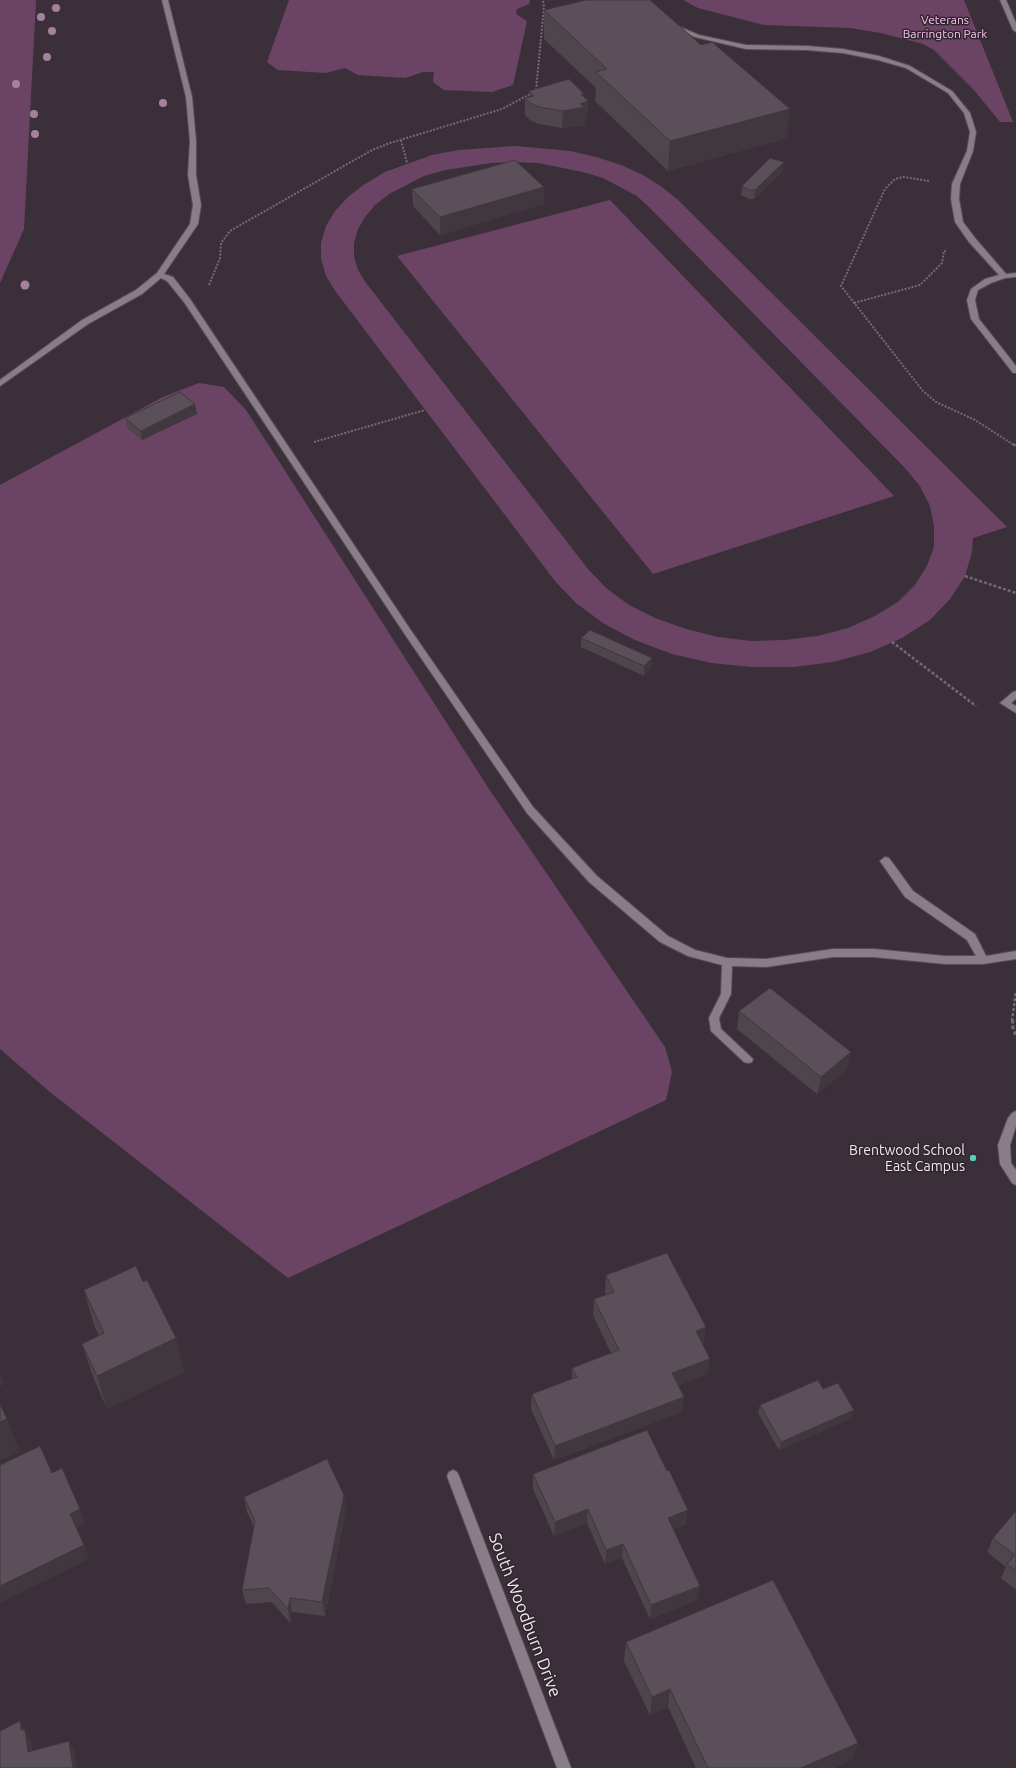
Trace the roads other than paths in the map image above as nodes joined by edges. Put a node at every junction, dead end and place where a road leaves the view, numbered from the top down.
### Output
1 (165, 0) edge
2 (1003, 0) edge
3 (668, 24) edge
4 (1016, 30) edge
5 (160, 275) junction
6 (1016, 275) edge
7 (1004, 276) junction
8 (1016, 371) edge
9 (0, 384) edge
10 (1016, 694) edge
11 (1016, 710) edge
12 (885, 861) dead end
13 (1016, 955) edge
14 (983, 960) junction
15 (727, 962) junction
16 (748, 1059) dead end
17 (1016, 1116) edge
18 (1016, 1180) edge
19 (453, 1476) dead end
20 (564, 1768) edge

1 - 5 street
2 - 4 street
3 - 7 street
5 - 9 street
5 - 15 street
6 - 7 street
7 - 8 street
10 - 11 street
12 - 14 street
13 - 14 street
14 - 15 street
15 - 16 street
17 - 18 street
19 - 20 street, South Woodburn Drive

